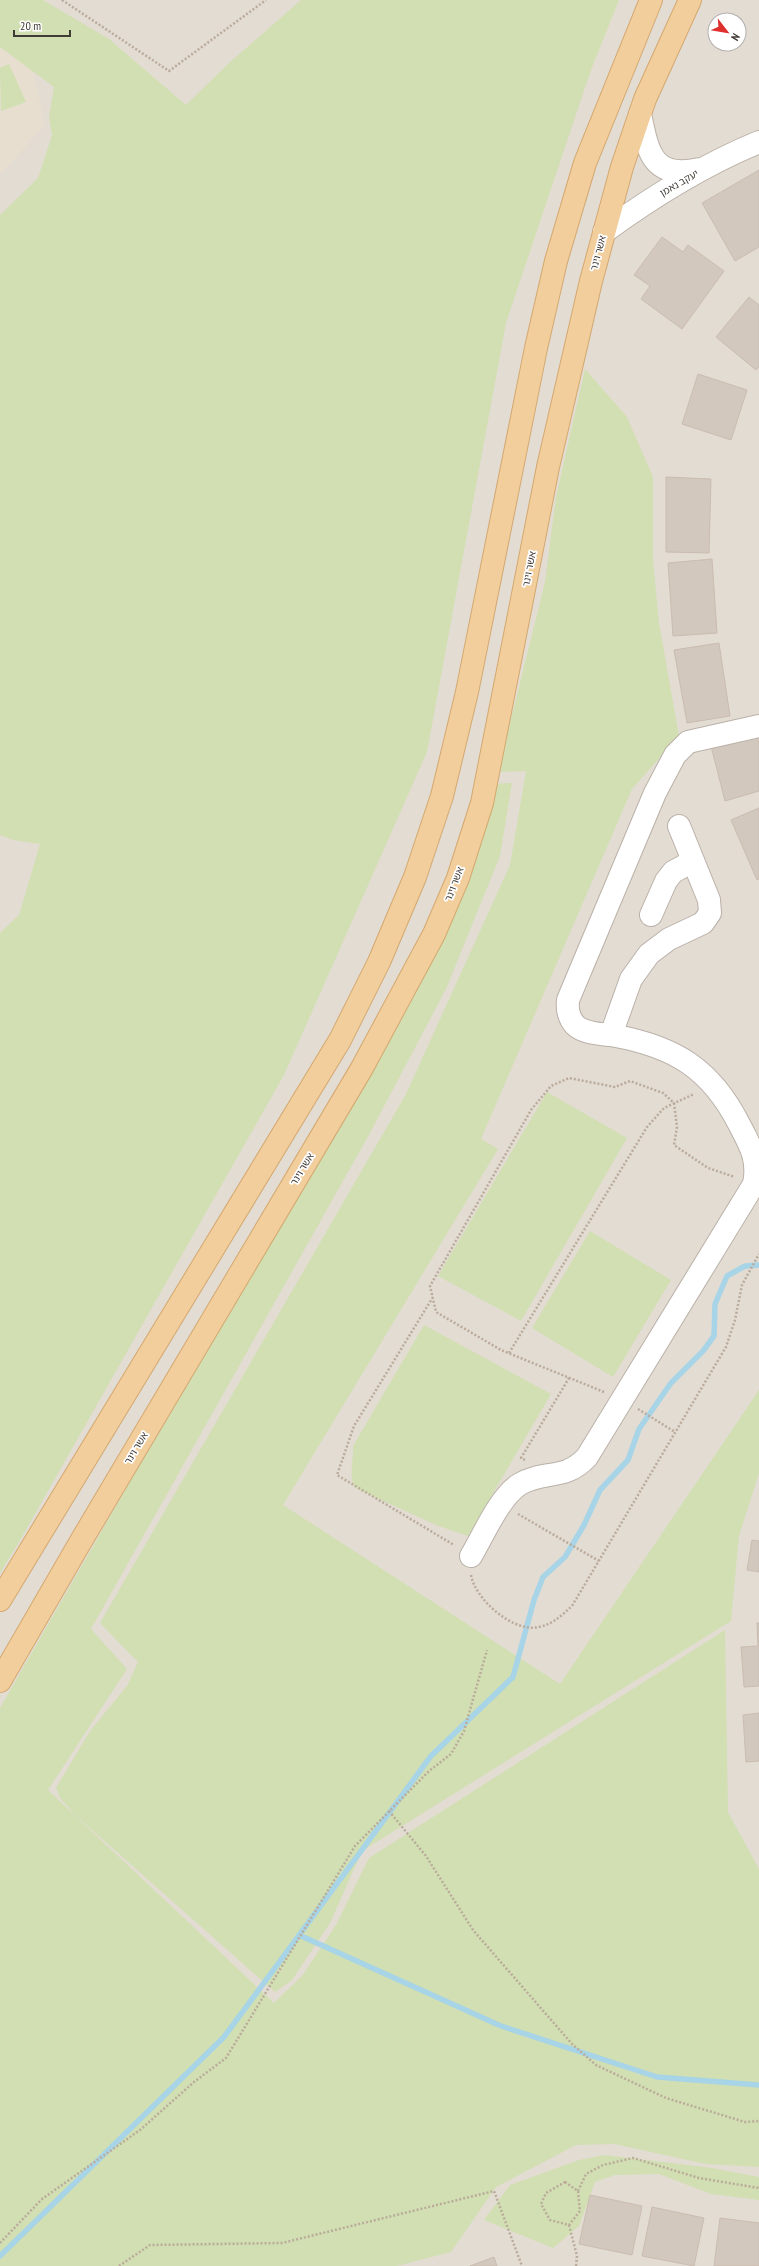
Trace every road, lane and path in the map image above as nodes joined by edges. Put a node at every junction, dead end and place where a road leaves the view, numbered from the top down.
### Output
1 (62, 0) edge
2 (266, 0) edge
3 (651, 0) edge
4 (690, 0) edge
5 (640, 114) junction
6 (759, 142) edge
7 (707, 167) junction
8 (604, 232) junction
9 (759, 726) edge
10 (679, 826) dead end
11 (693, 861) junction
12 (651, 915) dead end
13 (611, 1035) junction
14 (714, 1086) junction
15 (674, 1103) junction
16 (754, 1184) junction
17 (759, 1254) edge
18 (433, 1297) junction
19 (509, 1353) junction
20 (569, 1378) junction
21 (622, 1399) junction
22 (675, 1432) junction
23 (554, 1475) junction
24 (501, 1504) junction
25 (471, 1556) joint
26 (599, 1561) junction
27 (472, 1581) dead end
28 (0, 1600) edge
29 (487, 1650) dead end
30 (0, 1681) edge
31 (389, 1811) junction
32 (759, 2121) edge
33 (759, 2188) edge
34 (578, 2191) junction
35 (569, 2224) junction
36 (0, 2243) edge
37 (119, 2266) edge
38 (522, 2266) edge
39 (576, 2266) edge

1 - 2 path
3 - 28 main road
4 - 5 main road, אשר וינר
5 - 7 street
5 - 8 main road, אשר וינר
6 - 7 street, יעקב נאמן
7 - 8 street, יעקב נאמן
8 - 30 main road, אשר וינר
9 - 13 street
10 - 11 street
11 - 12 street
11 - 13 street
13 - 14 street
14 - 15 path
14 - 16 street
15 - 16 path
15 - 18 path
15 - 19 path
16 - 21 street
17 - 22 path
18 - 19 path
18 - 25 path
19 - 20 path
20 - 21 path
20 - 23 path
21 - 22 path
21 - 23 street
22 - 26 path
23 - 24 street
24 - 25 street
24 - 26 path
26 - 27 path
29 - 31 path
31 - 32 path
31 - 36 path
33 - 34 path
34 - 35 path
34 - 35 path
35 - 39 path
37 - 38 path

